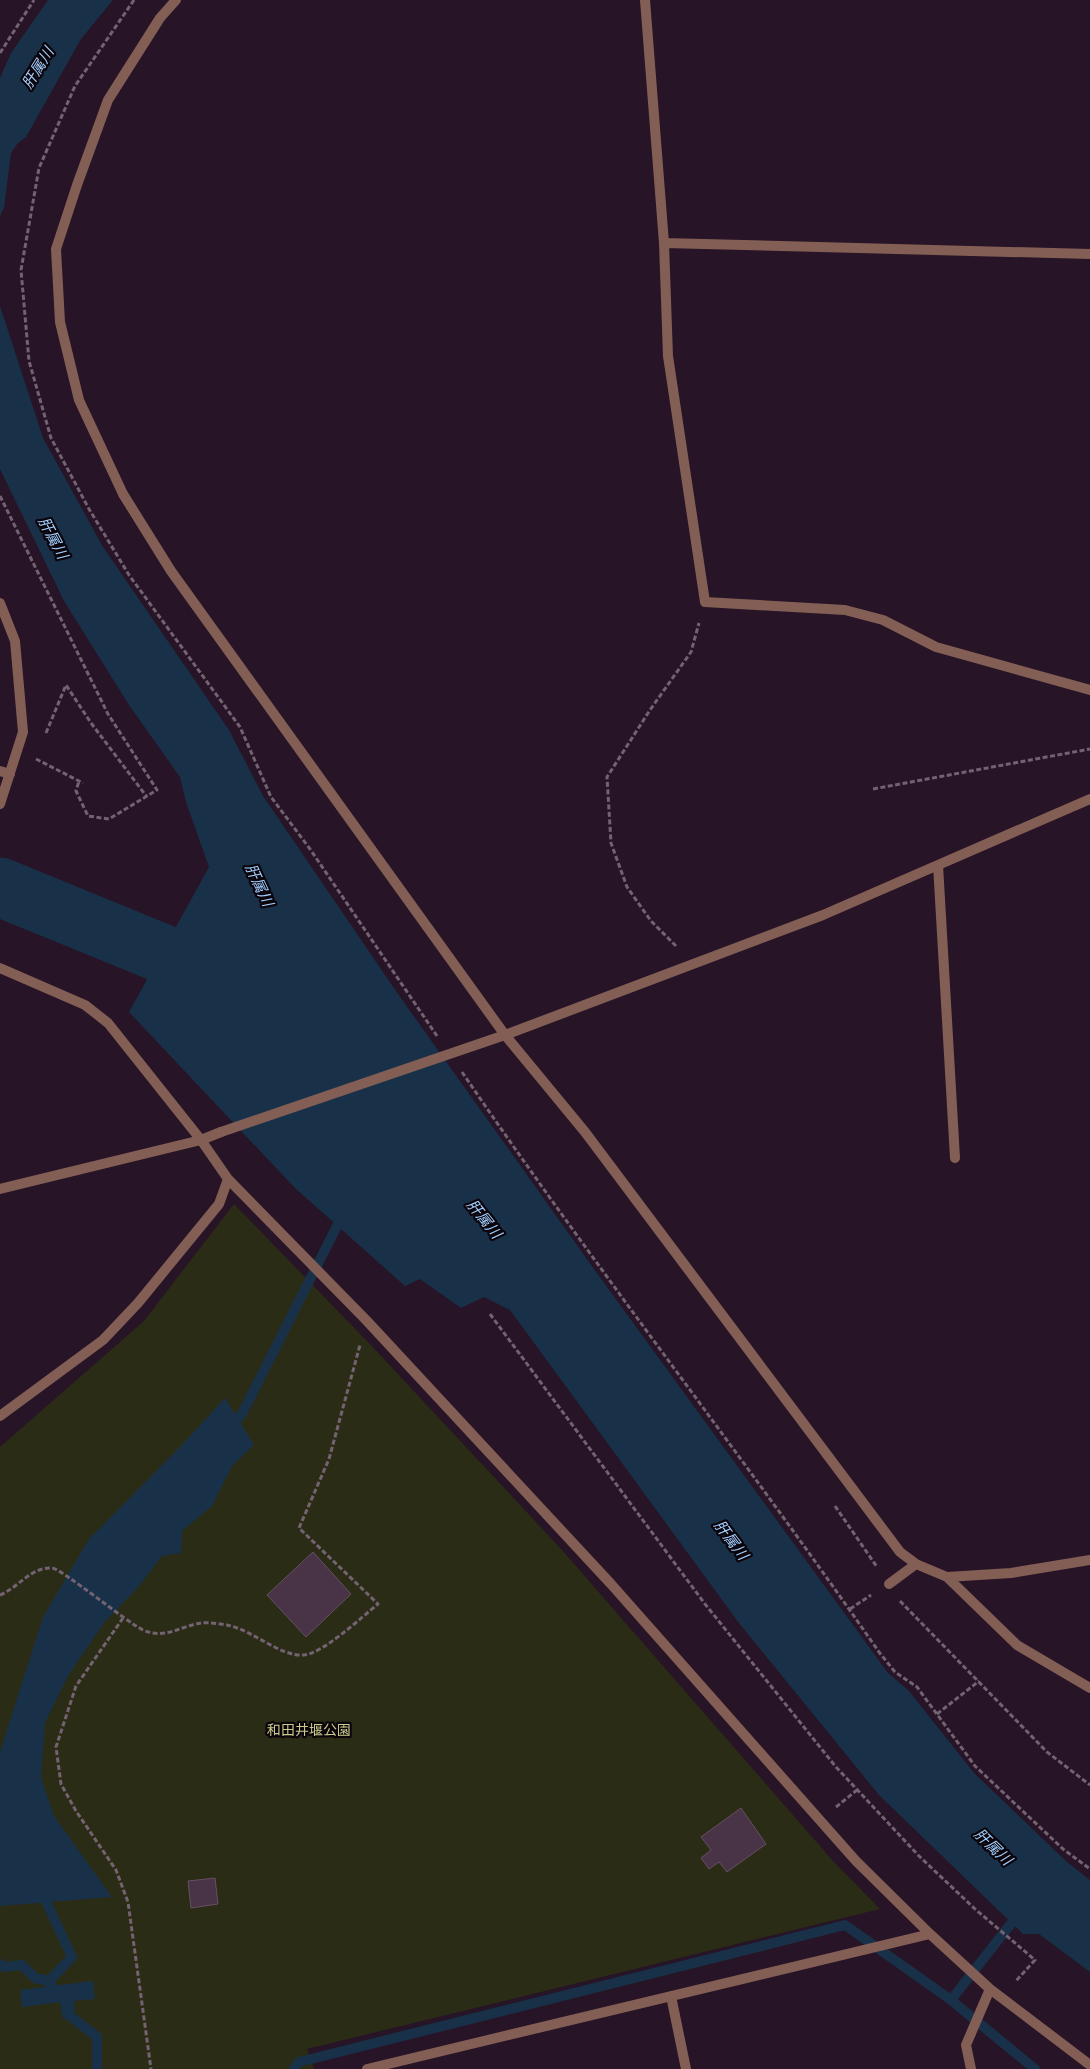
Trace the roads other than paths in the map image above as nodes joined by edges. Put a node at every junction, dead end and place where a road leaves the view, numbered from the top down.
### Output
1 (176, 0) edge
2 (645, 0) edge
3 (664, 243) junction
4 (1090, 254) edge
5 (0, 603) edge
6 (1090, 690) edge
7 (5, 773) edge
8 (1090, 799) edge
9 (2, 800) edge
10 (938, 865) junction
11 (0, 968) edge
12 (505, 1035) junction
13 (201, 1140) junction
14 (955, 1158) dead end
15 (228, 1179) junction
16 (0, 1189) edge
17 (0, 1416) edge
18 (1090, 1560) edge
19 (916, 1564) junction
20 (947, 1577) junction
21 (889, 1584) dead end
22 (1090, 1688) edge
23 (930, 1934) junction
24 (990, 1989) junction
25 (671, 1996) junction
26 (1090, 2065) edge
27 (367, 2069) edge
28 (686, 2069) edge
29 (971, 2069) edge

1 - 12 street
2 - 3 street
3 - 4 street
3 - 6 street
5 - 7 street
7 - 9 street
8 - 10 street
10 - 12 street
10 - 14 street
11 - 13 street
12 - 13 street, bridge
12 - 19 street
13 - 15 street
13 - 16 street
15 - 17 street
15 - 23 street
18 - 20 street
19 - 20 street
19 - 21 street
20 - 22 street
23 - 24 street
23 - 25 street
24 - 26 street
24 - 29 street
25 - 27 street
25 - 28 street

